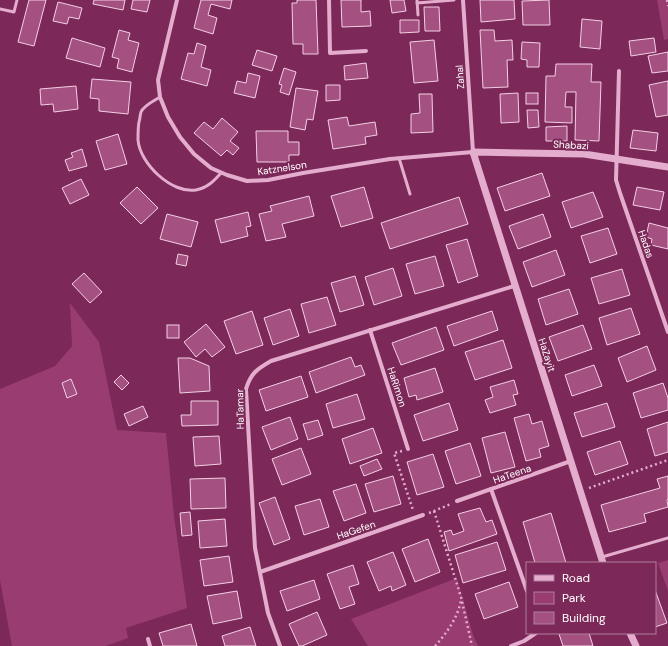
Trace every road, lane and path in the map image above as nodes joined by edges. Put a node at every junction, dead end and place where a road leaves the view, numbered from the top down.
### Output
1 (17, 0) edge
2 (177, 0) edge
3 (330, 0) edge
4 (454, 0) edge
5 (463, 0) edge
6 (667, 0) edge
7 (417, 1) edge
8 (668, 6) edge
9 (0, 9) edge
10 (418, 14) dead end
11 (366, 51) dead end
12 (619, 71) dead end
13 (160, 97) junction
14 (473, 152) junction
15 (399, 158) junction
16 (617, 159) junction
17 (668, 168) edge
18 (221, 172) junction
19 (410, 194) dead end
20 (514, 286) junction
21 (370, 330) junction
22 (668, 332) edge
23 (408, 449) joint
24 (668, 460) edge
25 (571, 461) junction
26 (491, 489) junction
27 (581, 491) junction
28 (457, 501) joint
29 (434, 511) junction
30 (423, 515) joint
31 (416, 518) junction
32 (668, 538) edge
33 (602, 560) edge
34 (260, 572) junction
35 (526, 588) edge
36 (461, 597) junction
37 (534, 634) edge
38 (630, 634) edge
39 (148, 639) dead end
40 (150, 646) edge
41 (280, 646) edge
42 (435, 646) edge
43 (472, 646) edge
44 (512, 646) edge
45 (636, 646) edge

1 - 9 lane
2 - 13 street, Katznelson
3 - 11 street
4 - 7 lane
5 - 14 street, Zahal
6 - 8 path
7 - 10 lane
12 - 16 street, Hadas
13 - 18 street, Katznelson
13 - 18 lane
14 - 15 street, Katznelson
14 - 16 street, Shabazi
14 - 20 street, HaZayit
15 - 18 street, Katznelson
15 - 19 lane
16 - 17 street, Shabazi
16 - 22 street, Hadas
20 - 21 street, HaTamar
20 - 25 street, HaZayit
21 - 23 street, HaRimon
21 - 34 street, HaTamar
23 - 31 path
24 - 27 path
25 - 26 street, HaTeena
25 - 27 street, HaZayit
26 - 28 street, HaTeena
26 - 35 street
27 - 33 street, HaZayit
28 - 29 path
29 - 30 path
29 - 36 path
30 - 31 street, HaGefen
31 - 34 street, HaGefen
32 - 33 lane
34 - 41 street, HaTamar
36 - 42 path
36 - 43 path
37 - 44 street
38 - 45 street
39 - 40 street

